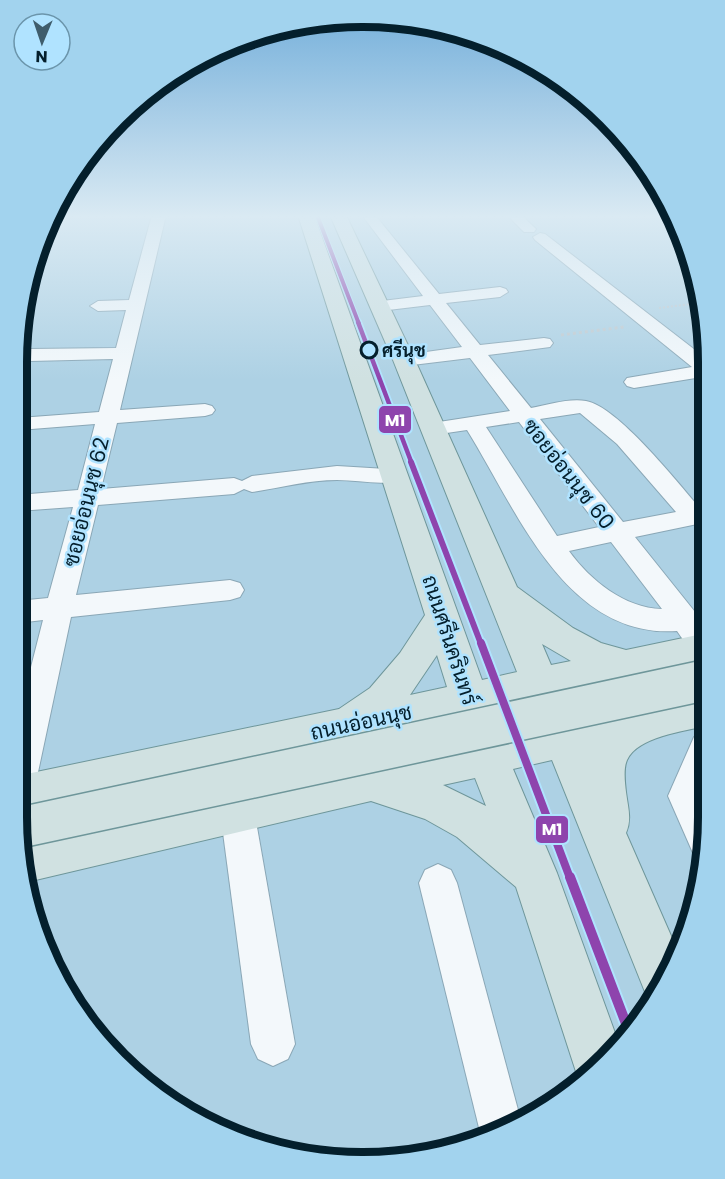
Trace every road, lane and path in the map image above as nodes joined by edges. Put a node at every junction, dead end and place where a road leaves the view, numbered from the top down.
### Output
1 (145, 270) edge
2 (325, 270) edge
3 (363, 270) edge
4 (411, 270) edge
5 (581, 270) edge
6 (500, 292) dead end
7 (434, 300) junction
8 (692, 304) dead end
9 (136, 305) junction
10 (98, 306) dead end
11 (380, 306) junction
12 (634, 312) junction
13 (649, 323) junction
14 (553, 339) joint
15 (124, 353) junction
16 (475, 353) junction
17 (30, 355) dead end
18 (405, 360) junction
19 (698, 363) edge
20 (698, 371) edge
21 (634, 382) dead end
22 (205, 410) dead end
23 (523, 414) junction
24 (108, 417) junction
25 (27, 423) edge
26 (473, 423) junction
27 (433, 429) junction
28 (395, 475) junction
29 (87, 499) junction
30 (27, 502) edge
31 (698, 513) edge
32 (698, 515) edge
33 (616, 534) junction
34 (550, 546) junction
35 (230, 590) dead end
36 (504, 596) junction
37 (59, 609) junction
38 (27, 611) edge
39 (442, 616) junction
40 (685, 619) junction
41 (698, 646) edge
42 (698, 663) edge
43 (628, 665) junction
44 (698, 666) edge
45 (539, 684) junction
46 (469, 701) junction
47 (698, 711) edge
48 (657, 719) junction
49 (348, 724) junction
50 (563, 739) junction
51 (252, 746) junction
52 (27, 747) edge
53 (487, 756) junction
54 (698, 766) edge
55 (370, 781) junction
56 (27, 795) edge
57 (249, 808) junction
58 (698, 823) edge
59 (27, 826) edge
60 (30, 859) edge
61 (614, 860) junction
62 (534, 873) junction
63 (438, 883) dead end
64 (661, 969) edge
65 (273, 1044) dead end
66 (597, 1057) edge
67 (499, 1122) edge

1 - 9 street, ซอยอ่อนนุช 62
2 - 28 main road, ถนนศรีนครินทร์
3 - 11 main road
4 - 7 street, ซอยอ่อนนุช 60
5 - 12 street
6 - 7 street
7 - 11 street
7 - 16 street, ซอยอ่อนนุช 60
8 - 12 path
9 - 10 street
9 - 15 street, ซอยอ่อนนุช 62
11 - 18 main road
12 - 13 street
13 - 14 path
13 - 19 street
14 - 16 street
15 - 17 street
15 - 24 street, ซอยอ่อนนุช 62
16 - 18 street
16 - 23 street, ซอยอ่อนนุช 60
18 - 27 main road
20 - 21 street
22 - 24 street
23 - 26 street
23 - 31 street
23 - 33 street, ซอยอ่อนนุช 60
24 - 25 street
24 - 29 street, ซอยอ่อนนุช 62
26 - 27 street
26 - 34 street
27 - 36 main road
28 - 29 street
28 - 39 main road, ถนนศรีนครินทร์
29 - 30 street
29 - 37 street, ซอยอ่อนนุช 62
32 - 33 street
33 - 34 street
33 - 40 street, ซอยอ่อนนุช 60
34 - 40 street
35 - 37 street
36 - 43 main road
36 - 45 main road
37 - 38 street
37 - 52 street, ซอยอ่อนนุช 62
39 - 46 main road, ถนนศรีนครินทร์
39 - 49 main road
40 - 41 street, ซอยอ่อนนุช 60
42 - 43 main road, ถนนอ่อนนุช
43 - 45 main road, ถนนอ่อนนุช
44 - 59 main road, ถนนอ่อนนุช, bridge
45 - 46 main road, ถนนอ่อนนุช
45 - 50 main road
46 - 49 main road, ถนนอ่อนนุช
46 - 53 main road, ถนนศรีนครินทร์
47 - 48 main road
48 - 50 main road
48 - 61 main road
49 - 51 main road, ถนนอ่อนนุช
50 - 53 main road
50 - 61 main road
51 - 56 main road, ถนนอ่อนนุช
51 - 57 main road
53 - 55 main road
53 - 62 main road, ถนนศรีนครินทร์
54 - 58 street
55 - 57 main road
55 - 62 main road
57 - 60 main road
57 - 65 street
61 - 64 main road
62 - 66 main road, ถนนศรีนครินทร์
63 - 67 street

